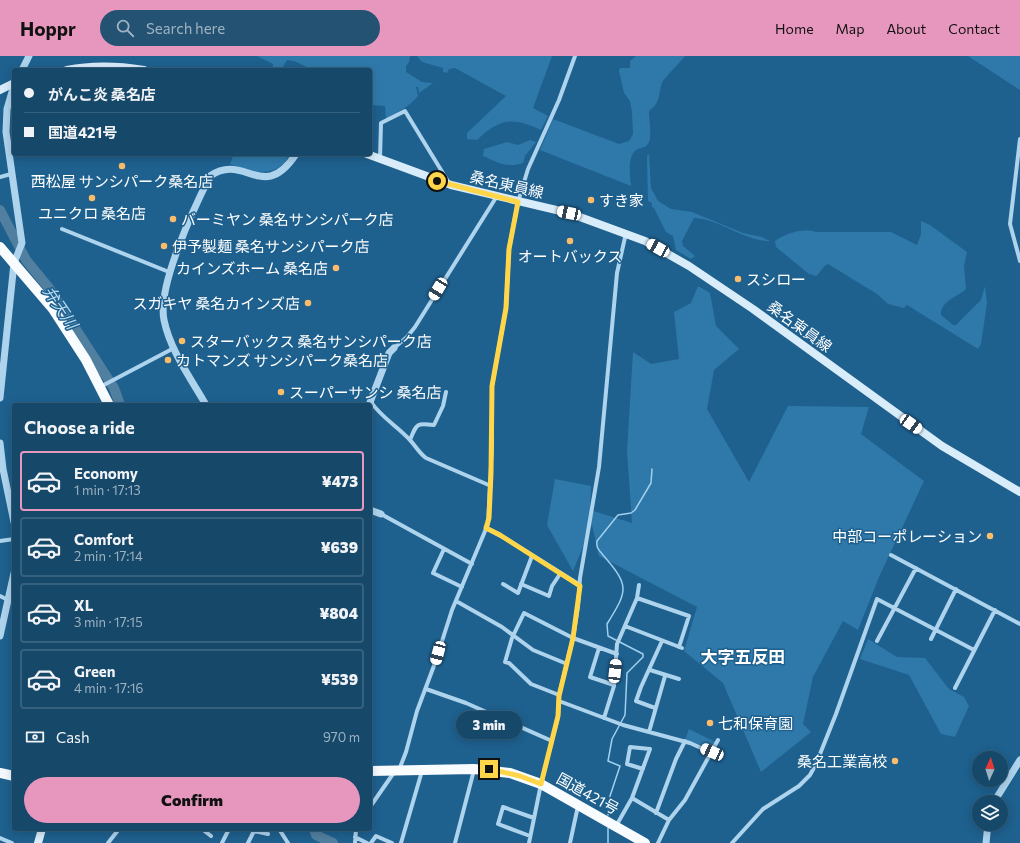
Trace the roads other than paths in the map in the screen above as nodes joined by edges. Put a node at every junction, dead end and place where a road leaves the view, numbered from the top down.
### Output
1 (29, 56) edge
2 (575, 56) edge
3 (23, 68) edge
4 (93, 68) edge
5 (119, 68) edge
6 (12, 85) edge
7 (0, 90) edge
8 (12, 90) edge
9 (1020, 139) edge
10 (295, 156) edge
11 (372, 156) edge
12 (380, 159) junction
13 (11, 174) junction
14 (0, 177) edge
15 (451, 185) junction
16 (497, 196) junction
17 (518, 202) junction
18 (62, 229) dead end
19 (626, 232) junction
20 (0, 247) edge
21 (16, 259) junction
22 (1020, 261) edge
23 (169, 272) junction
24 (174, 348) junction
25 (394, 348) joint
26 (102, 386) junction
27 (446, 392) dead end
28 (0, 398) edge
29 (108, 403) edge
30 (205, 403) edge
31 (370, 403) edge
32 (372, 405) edge
33 (410, 440) junction
34 (0, 443) edge
35 (0, 446) edge
36 (491, 486) junction
37 (1020, 492) edge
38 (372, 511) edge
39 (12, 513) edge
40 (381, 514) joint
41 (486, 528) junction
42 (12, 538) edge
43 (0, 541) edge
44 (444, 549) junction
45 (891, 555) dead end
46 (532, 556) junction
47 (472, 564) junction
48 (916, 568) junction
49 (560, 574) junction
50 (12, 582) edge
51 (503, 584) dead end
52 (521, 584) junction
53 (639, 585) dead end
54 (580, 586) junction
55 (462, 587) junction
56 (956, 589) junction
57 (0, 596) edge
58 (637, 598) junction
59 (8, 600) junction
60 (456, 601) junction
61 (895, 609) junction
62 (995, 610) junction
63 (1020, 624) edge
64 (625, 626) junction
65 (935, 630) junction
66 (514, 635) junction
67 (0, 636) edge
68 (573, 638) junction
69 (931, 639) dead end
70 (662, 641) junction
71 (877, 641) dead end
72 (600, 648) junction
73 (974, 650) junction
74 (617, 654) junction
75 (567, 664) junction
76 (650, 670) junction
77 (666, 676) junction
78 (679, 679) dead end
79 (614, 685) junction
80 (956, 688) dead end
81 (426, 689) junction
82 (559, 696) junction
83 (559, 701) junction
84 (655, 708) junction
85 (604, 718) junction
86 (649, 732) junction
87 (718, 740) dead end
88 (552, 741) junction
89 (685, 741) junction
90 (712, 752) junction
91 (1020, 760) edge
92 (474, 769) junction
93 (643, 769) junction
94 (398, 770) junction
95 (422, 770) junction
96 (372, 771) edge
97 (0, 773) edge
98 (12, 776) edge
99 (541, 784) junction
100 (998, 795) edge
101 (632, 798) junction
102 (372, 804) edge
103 (578, 804) junction
104 (656, 813) junction
105 (534, 818) junction
106 (669, 820) junction
107 (616, 826) junction
108 (41, 831) edge
109 (117, 831) edge
110 (205, 831) edge
111 (228, 831) edge
112 (254, 831) edge
113 (258, 831) edge
114 (280, 831) edge
115 (356, 831) edge
116 (987, 831) edge
117 (268, 834) dead end
118 (211, 836) dead end
119 (530, 836) junction
120 (355, 837) junction
121 (0, 838) edge
122 (12, 843) edge
123 (38, 843) edge
124 (108, 843) edge
125 (222, 843) edge
126 (248, 843) edge
127 (288, 843) edge
128 (355, 843) edge
129 (367, 843) edge
130 (371, 843) edge
131 (392, 843) edge
132 (400, 843) edge
133 (455, 843) edge
134 (529, 843) edge
135 (570, 843) edge
136 (645, 843) edge
137 (658, 843) edge
138 (732, 843) edge
139 (986, 843) edge

1 - 3 street
2 - 17 street
4 - 5 main road
6 - 7 main road
8 - 13 street
9 - 22 street
10 - 23 street
11 - 12 main road, 桑名東員線
12 - 15 main road, 桑名東員線
12 - 15 street
13 - 14 street
13 - 21 street
15 - 16 main road, 桑名東員線
16 - 17 main road, 桑名東員線
16 - 25 street
17 - 19 main road, 桑名東員線
17 - 36 street
18 - 23 street
19 - 37 main road, 桑名東員線
19 - 54 street
20 - 21 highway
21 - 26 highway
21 - 28 street
23 - 24 street
24 - 26 street
24 - 30 street
25 - 31 street
26 - 29 highway
27 - 33 street
32 - 33 street
33 - 36 street
34 - 35 street
35 - 39 street
36 - 41 street
38 - 40 street
40 - 44 street
41 - 46 street
41 - 47 street
42 - 43 street
44 - 47 street
44 - 55 street
45 - 48 street
46 - 49 street
46 - 52 street
47 - 55 street
48 - 56 street
48 - 61 street
49 - 52 street
49 - 54 street
50 - 59 street
51 - 52 street
53 - 58 street
54 - 68 street
55 - 60 street
56 - 62 street
56 - 65 street
57 - 59 street
58 - 64 street
58 - 70 street
59 - 67 street
60 - 66 street
60 - 81 street
61 - 65 street
61 - 71 street
61 - 138 street
62 - 63 street
62 - 73 street
64 - 70 street
64 - 74 street
65 - 69 street
65 - 73 street
66 - 68 street
66 - 75 street
66 - 82 street
68 - 72 street
68 - 75 street
70 - 76 street
72 - 74 street
72 - 79 street
73 - 80 street
74 - 79 street
75 - 82 street
76 - 77 street
76 - 84 street
77 - 78 street
77 - 84 street
79 - 85 street
81 - 88 street
81 - 94 street
82 - 83 street
83 - 85 street
83 - 88 street
84 - 86 street
85 - 86 street
86 - 89 street
87 - 90 street
88 - 99 street
89 - 90 street
89 - 104 street
90 - 106 street
91 - 100 street
92 - 95 highway, 国道421号
92 - 99 highway, 国道421号
92 - 133 street
93 - 93 street
93 - 101 street
94 - 95 highway, 国道421号
94 - 96 highway, 国道421号
94 - 102 street
95 - 132 street
97 - 98 main road
99 - 103 highway, 国道421号
99 - 105 street
101 - 104 street
101 - 107 street
103 - 107 highway, 国道421号
103 - 135 street
104 - 106 street
105 - 119 street
105 - 119 street
106 - 137 street
107 - 136 highway, 国道421号
108 - 123 main road
109 - 124 street
110 - 118 street
111 - 125 street
112 - 126 street
113 - 117 street
114 - 127 street
115 - 120 street
116 - 139 street
119 - 134 street
120 - 128 street
120 - 129 street
121 - 122 street
130 - 131 street

